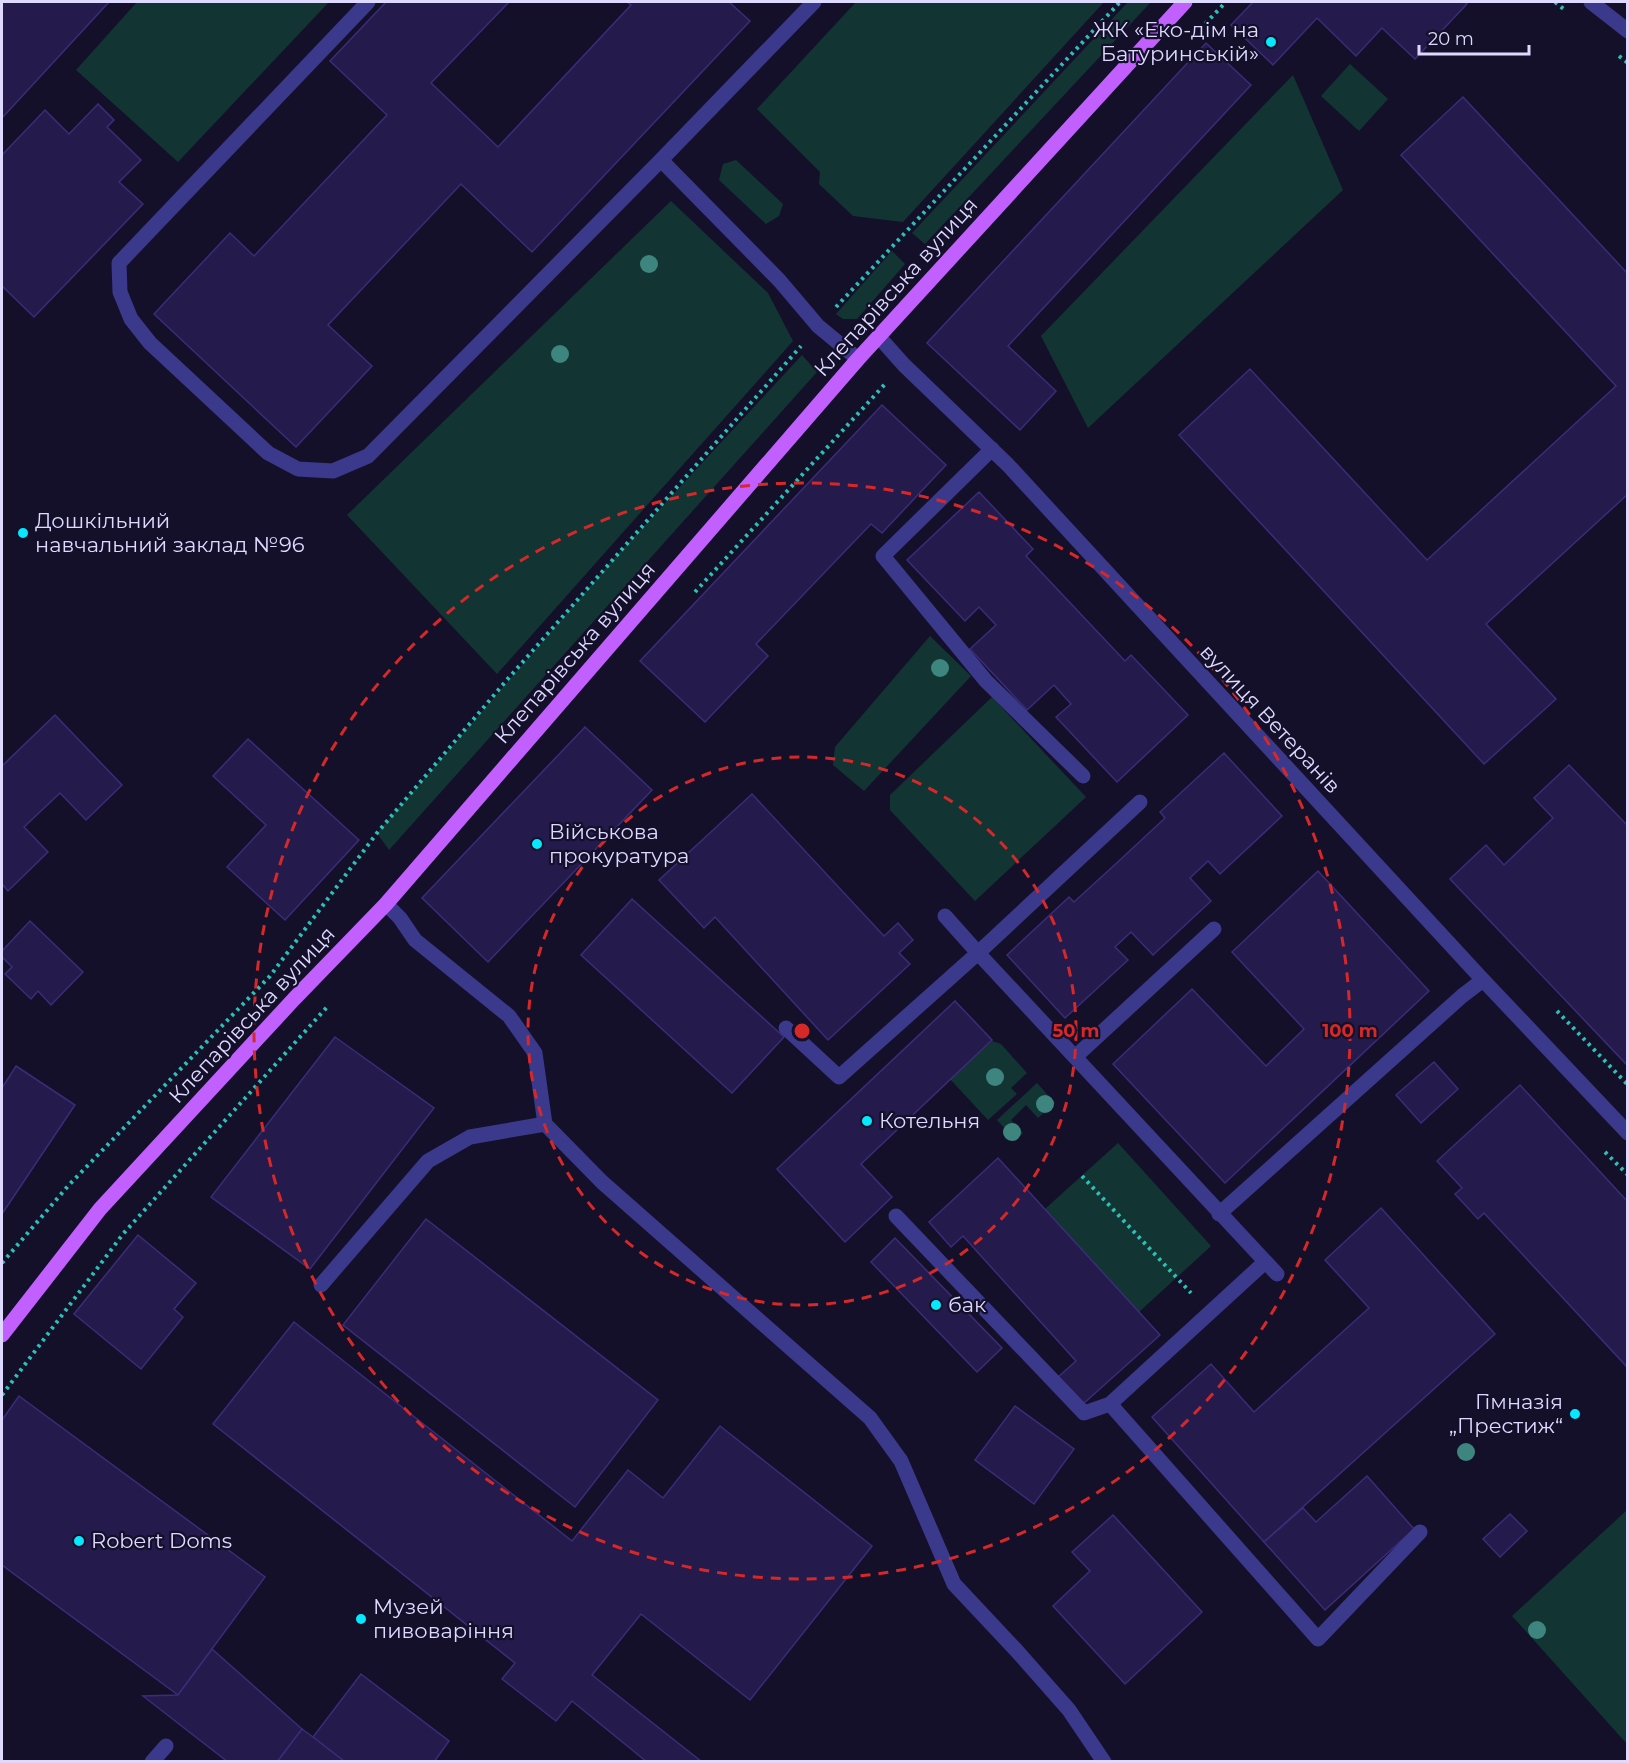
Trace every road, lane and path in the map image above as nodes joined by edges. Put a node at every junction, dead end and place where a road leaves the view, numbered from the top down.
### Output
1 (368, 2) edge
2 (814, 2) edge
3 (1120, 2) edge
4 (1185, 2) edge
5 (1591, 2) edge
6 (1628, 31) edge
7 (661, 160) junction
8 (818, 326) junction
9 (879, 337) junction
10 (858, 359) junction
11 (886, 383) dead end
12 (992, 449) junction
13 (695, 592) dead end
14 (1083, 776) dead end
15 (1140, 802) dead end
16 (386, 904) junction
17 (945, 916) dead end
18 (1214, 929) dead end
19 (978, 953) junction
20 (1483, 980) junction
21 (333, 1000) dead end
22 (1557, 1011) dead end
23 (786, 1028) dead end
24 (1075, 1057) junction
25 (1628, 1085) edge
26 (544, 1124) junction
27 (1628, 1132) edge
28 (1082, 1176) dead end
29 (1219, 1214) junction
30 (896, 1216) dead end
31 (1265, 1262) junction
32 (2, 1263) edge
33 (1276, 1274) dead end
34 (321, 1285) dead end
35 (1191, 1293) dead end
36 (2, 1335) edge
37 (2, 1395) edge
38 (1110, 1404) junction
39 (1420, 1532) dead end
40 (166, 1746) dead end
41 (152, 1761) edge
42 (1104, 1761) edge

1 - 7 street
2 - 7 street
3 - 8 path
4 - 9 main road, Клепарівська вулиця
5 - 6 street
7 - 8 street
8 - 10 street
8 - 32 path
9 - 10 main road, Клепарівська вулиця
9 - 12 street, вулиця Ветеранів
10 - 16 main road, Клепарівська вулиця
11 - 13 path
12 - 14 street
12 - 20 street, вулиця Ветеранів
15 - 19 street
16 - 26 street
16 - 36 main road, Клепарівська вулиця
17 - 19 street
18 - 24 street
19 - 23 street
19 - 24 street
20 - 27 street, вулиця Ветеранів
20 - 29 street
21 - 37 path
22 - 25 path
24 - 29 street
26 - 34 street
26 - 42 street
28 - 35 path
29 - 31 street
30 - 38 street
31 - 33 street
31 - 38 street
38 - 39 street
40 - 41 street

